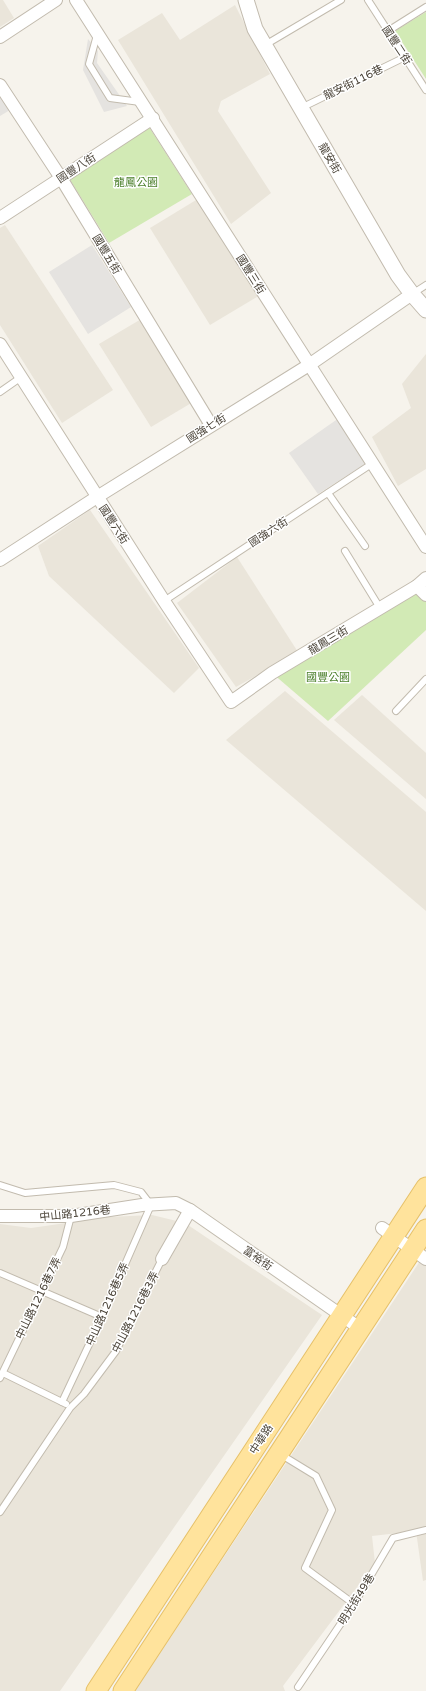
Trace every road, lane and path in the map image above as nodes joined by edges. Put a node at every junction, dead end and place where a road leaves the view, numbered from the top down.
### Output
1 (56, 0) edge
2 (76, 0) edge
3 (246, 0) edge
4 (341, 0) edge
5 (368, 0) edge
6 (426, 7) edge
7 (388, 31) junction
8 (98, 33) junction
9 (0, 37) edge
10 (265, 45) junction
11 (405, 57) junction
12 (0, 85) edge
13 (426, 90) edge
14 (142, 102) junction
15 (301, 108) junction
16 (153, 118) junction
17 (61, 178) junction
18 (0, 218) edge
19 (426, 285) edge
20 (412, 294) junction
21 (426, 310) edge
22 (0, 344) edge
23 (309, 365) junction
24 (20, 378) junction
25 (0, 392) edge
26 (211, 425) junction
27 (373, 463) junction
28 (328, 493) junction
29 (97, 497) junction
30 (365, 546) dead end
31 (426, 547) edge
32 (345, 551) dead end
33 (0, 560) edge
34 (421, 582) edge
35 (426, 595) edge
36 (164, 601) junction
37 (380, 608) junction
38 (426, 679) edge
39 (231, 702) joint
40 (396, 711) dead end
41 (0, 1185) edge
42 (426, 1187) edge
43 (151, 1205) junction
44 (190, 1210) junction
45 (0, 1216) edge
46 (71, 1216) junction
47 (426, 1229) edge
48 (388, 1232) junction
49 (419, 1255) edge
50 (162, 1259) joint
51 (0, 1273) edge
52 (41, 1290) junction
53 (341, 1315) junction
54 (102, 1317) junction
55 (361, 1329) junction
56 (1, 1375) edge
57 (62, 1402) junction
58 (70, 1408) junction
59 (279, 1453) junction
60 (0, 1512) edge
61 (426, 1530) edge
62 (354, 1604) junction
63 (298, 1687) dead end
64 (96, 1691) edge
65 (123, 1691) edge

1 - 9 street
2 - 8 street, 國豐三街
3 - 10 street, 龍安街
4 - 10 lane
5 - 7 lane, 國豐二街
6 - 7 lane
7 - 11 lane, 國豐二街
8 - 14 street, 國豐三街
8 - 14 lane
10 - 15 street, 龍安街
11 - 13 lane, 國豐二街
11 - 15 lane, 龍安街116巷
12 - 17 street, 國豐五街
14 - 16 street, 國豐三街
15 - 20 street, 龍安街
16 - 17 street, 國豐八街
16 - 23 street, 國豐三街
17 - 18 street, 國豐八街
17 - 26 street, 國豐五街
19 - 20 lane
20 - 21 street, 龍安街
20 - 23 street, 國強七街
22 - 24 street, 國豐六街
23 - 26 street, 國強七街
23 - 27 street, 國豐三街
24 - 25 lane
24 - 29 street, 國豐六街
26 - 29 street, 國強七街
27 - 28 lane, 國強六街
27 - 31 street, 國豐三街
28 - 30 lane
28 - 36 lane, 國強六街
29 - 33 street, 國強七街
29 - 36 street, 國豐六街
32 - 37 lane
34 - 35 street
34 - 37 street, 龍鳳三街
36 - 39 street, 國豐六街
37 - 39 street, 龍鳳三街
38 - 40 lane
41 - 43 lane
42 - 48 main road, 中華路
43 - 44 street, 富裕街
43 - 46 street, 中山路1216巷
43 - 54 lane, 中山路1216巷5弄
44 - 50 street, 中山路1216巷3弄
44 - 53 street, 富裕街
45 - 46 street, 中山路1216巷
46 - 52 lane, 中山路1216巷7弄
47 - 49 main road, 中華路
48 - 49 street
48 - 53 main road, 中華路
49 - 55 main road, 中華路
50 - 58 lane, 中山路1216巷3弄
51 - 52 lane
52 - 54 lane
52 - 56 lane, 中山路1216巷7弄
53 - 55 street, 富裕街
53 - 64 main road, 中華路
54 - 57 lane, 中山路1216巷5弄
55 - 59 main road, 中華路
56 - 57 lane
57 - 58 lane
58 - 60 lane, 中山路1216巷3弄
59 - 62 lane
59 - 65 main road, 中華路
61 - 62 lane, 明光街49巷
62 - 63 lane, 明光街49巷

